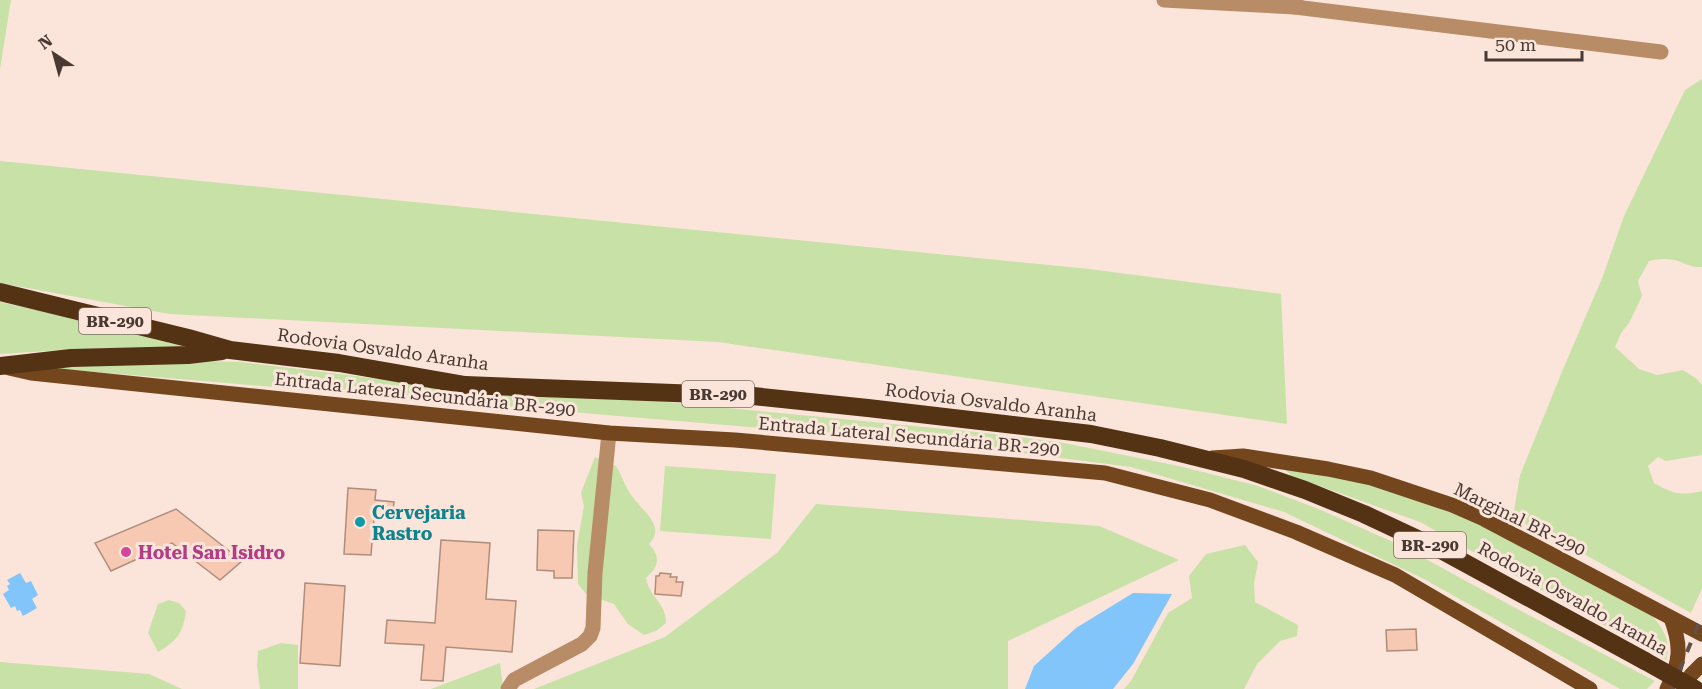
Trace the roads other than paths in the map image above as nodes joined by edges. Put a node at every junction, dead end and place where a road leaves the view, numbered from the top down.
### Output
1 (1164, 0) edge
2 (1296, 4) edge
3 (1661, 52) dead end
4 (0, 292) edge
5 (230, 350) junction
6 (0, 367) edge
7 (609, 433) junction
8 (1203, 458) junction
9 (1671, 618) junction
10 (1702, 634) edge
11 (1702, 664) edge
12 (508, 689) edge
13 (1590, 689) edge
14 (1667, 689) edge
15 (1684, 689) edge
16 (1695, 689) edge

1 - 2 street
2 - 3 street
4 - 5 highway, Rodovia Osvaldo Aranha / BR-290
5 - 6 highway, Rodovia Osvaldo Aranha / BR-290
5 - 8 highway, Rodovia Osvaldo Aranha / BR-290
6 - 7 main road, Entrada Lateral Secundária BR-290
7 - 12 street
7 - 13 main road, Entrada Lateral Secundária BR-290
8 - 9 main road, Marginal BR-290
8 - 16 highway, Rodovia Osvaldo Aranha / BR-290, bridge
9 - 10 main road, Marginal BR-290
9 - 14 main road
11 - 15 main road

